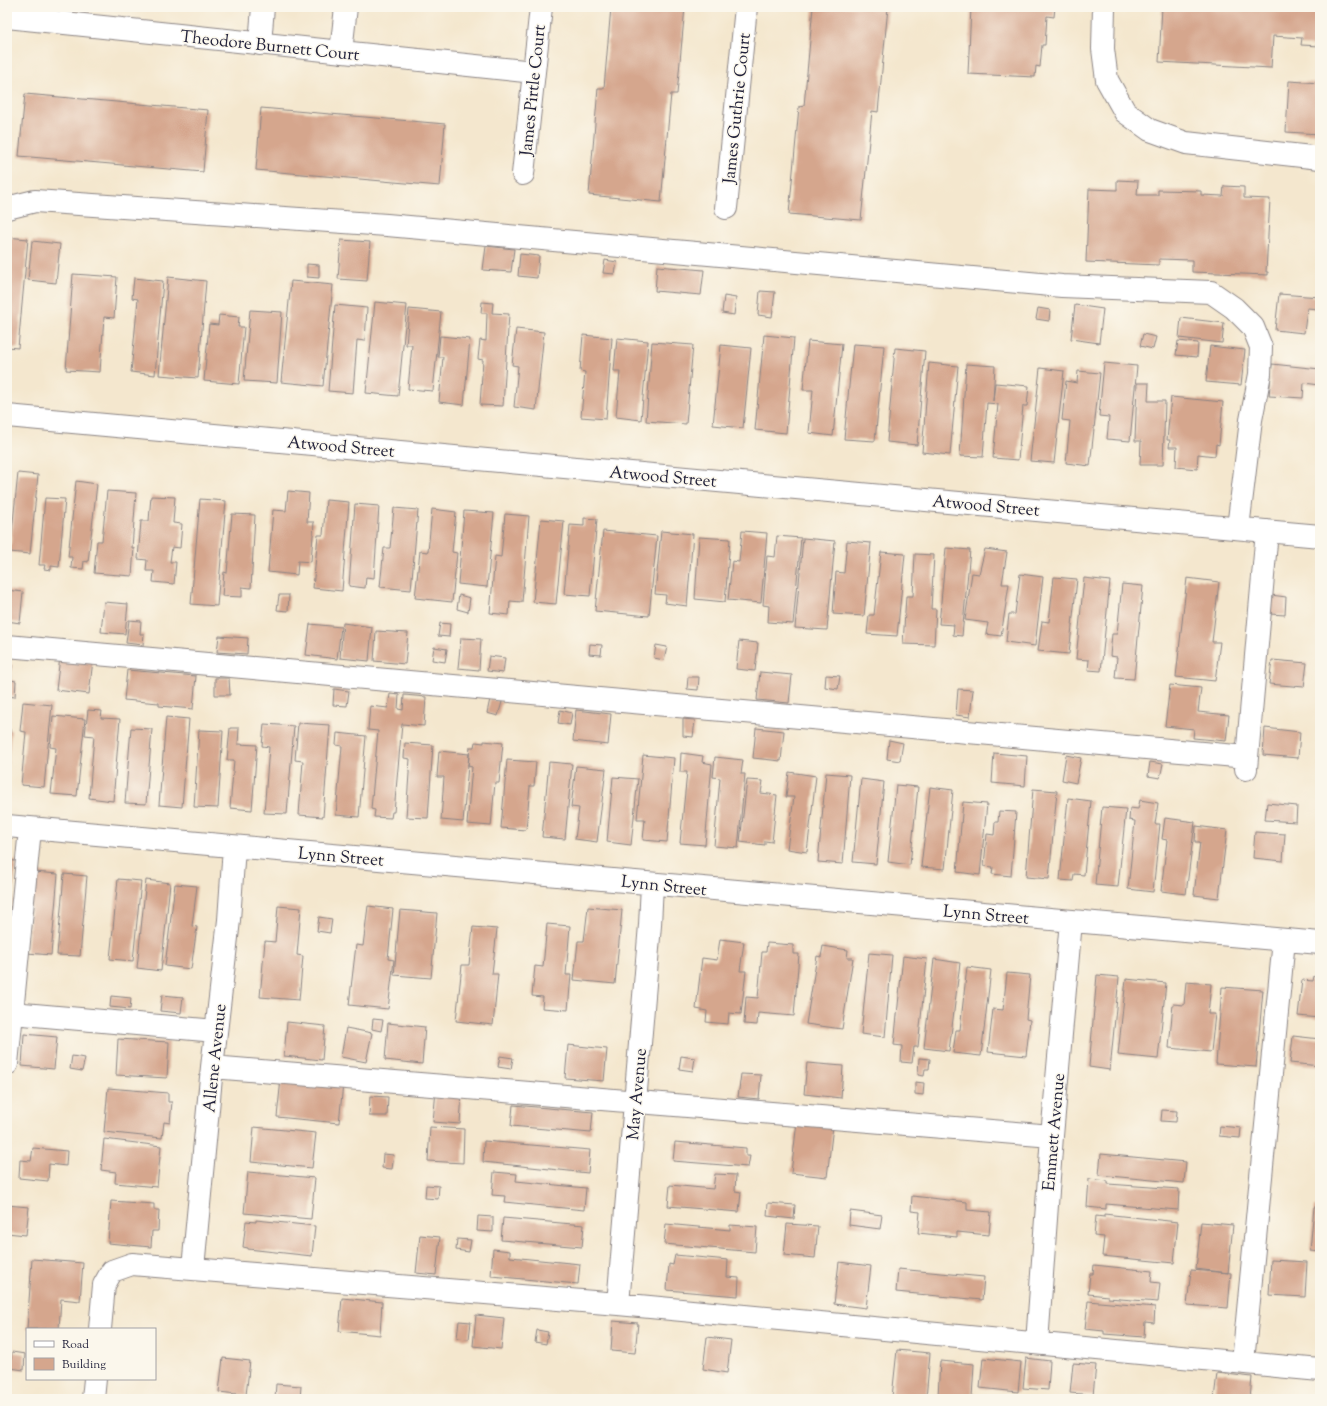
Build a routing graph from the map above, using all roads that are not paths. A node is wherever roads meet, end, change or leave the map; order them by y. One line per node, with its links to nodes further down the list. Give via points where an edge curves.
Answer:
1 (263, 7): 7 (street)
2 (346, 7): 8 (street)
3 (541, 7): 9 (street, James Pirtle Court)
4 (746, 7): 13 (street, James Guthrie Court)
5 (1104, 7): 10 (street, via 1103,49 1107,80 1125,112 1150,130 1186,143)
6 (7, 17): 7 (street, Theodore Burnett Court)
7 (260, 44): 8 (street, Theodore Burnett Court)
8 (341, 52): 9 (street, Theodore Burnett Court)
9 (534, 72): 11 (street, James Pirtle Court)
10 (1320, 158)
11 (523, 174)
12 (7, 208): 15 (street, via 35,201 340,222 1062,286 1212,292 1234,308 1252,327 1261,347 1260,374 1251,420)
13 (726, 208)
14 (7, 416): 15 (street, Atwood Street)
15 (1238, 528): 16 (street, Atwood Street)
16 (1267, 531): 17 (street, Atwood Street); 18 (street, via 1247,763)
17 (1320, 536)
18 (7, 646)
19 (7, 826): 20 (street, Lynn Street)
20 (30, 828): 21 (street, Lynn Street); 26 (street)
21 (234, 847): 22 (street, Lynn Street); 27 (street, Allene Avenue, via 229,920)
22 (652, 884): 23 (street, Lynn Street); 30 (street, May Avenue)
23 (1071, 921): 24 (street, Lynn Street); 31 (street, Emmett Avenue)
24 (1284, 940): 25 (street, Lynn Street); 36 (street)
25 (1320, 944)
26 (12, 1013): 27 (street); 28 (street)
27 (216, 1031): 29 (street, Allene Avenue)
28 (7, 1064)
29 (212, 1067): 30 (street); 32 (street, Allene Avenue)
30 (635, 1101): 31 (street); 33 (street, May Avenue)
31 (1052, 1136): 35 (street, Emmett Avenue)
32 (193, 1268): 33 (street); 34 (street, via 132,1264 112,1271 104,1285)
33 (618, 1304): 35 (street)
34 (100, 1328)
35 (1037, 1343): 36 (street)
36 (1244, 1362): 37 (street)
37 (1320, 1370)
38 (95, 1380): 39 (street)
39 (93, 1399)

